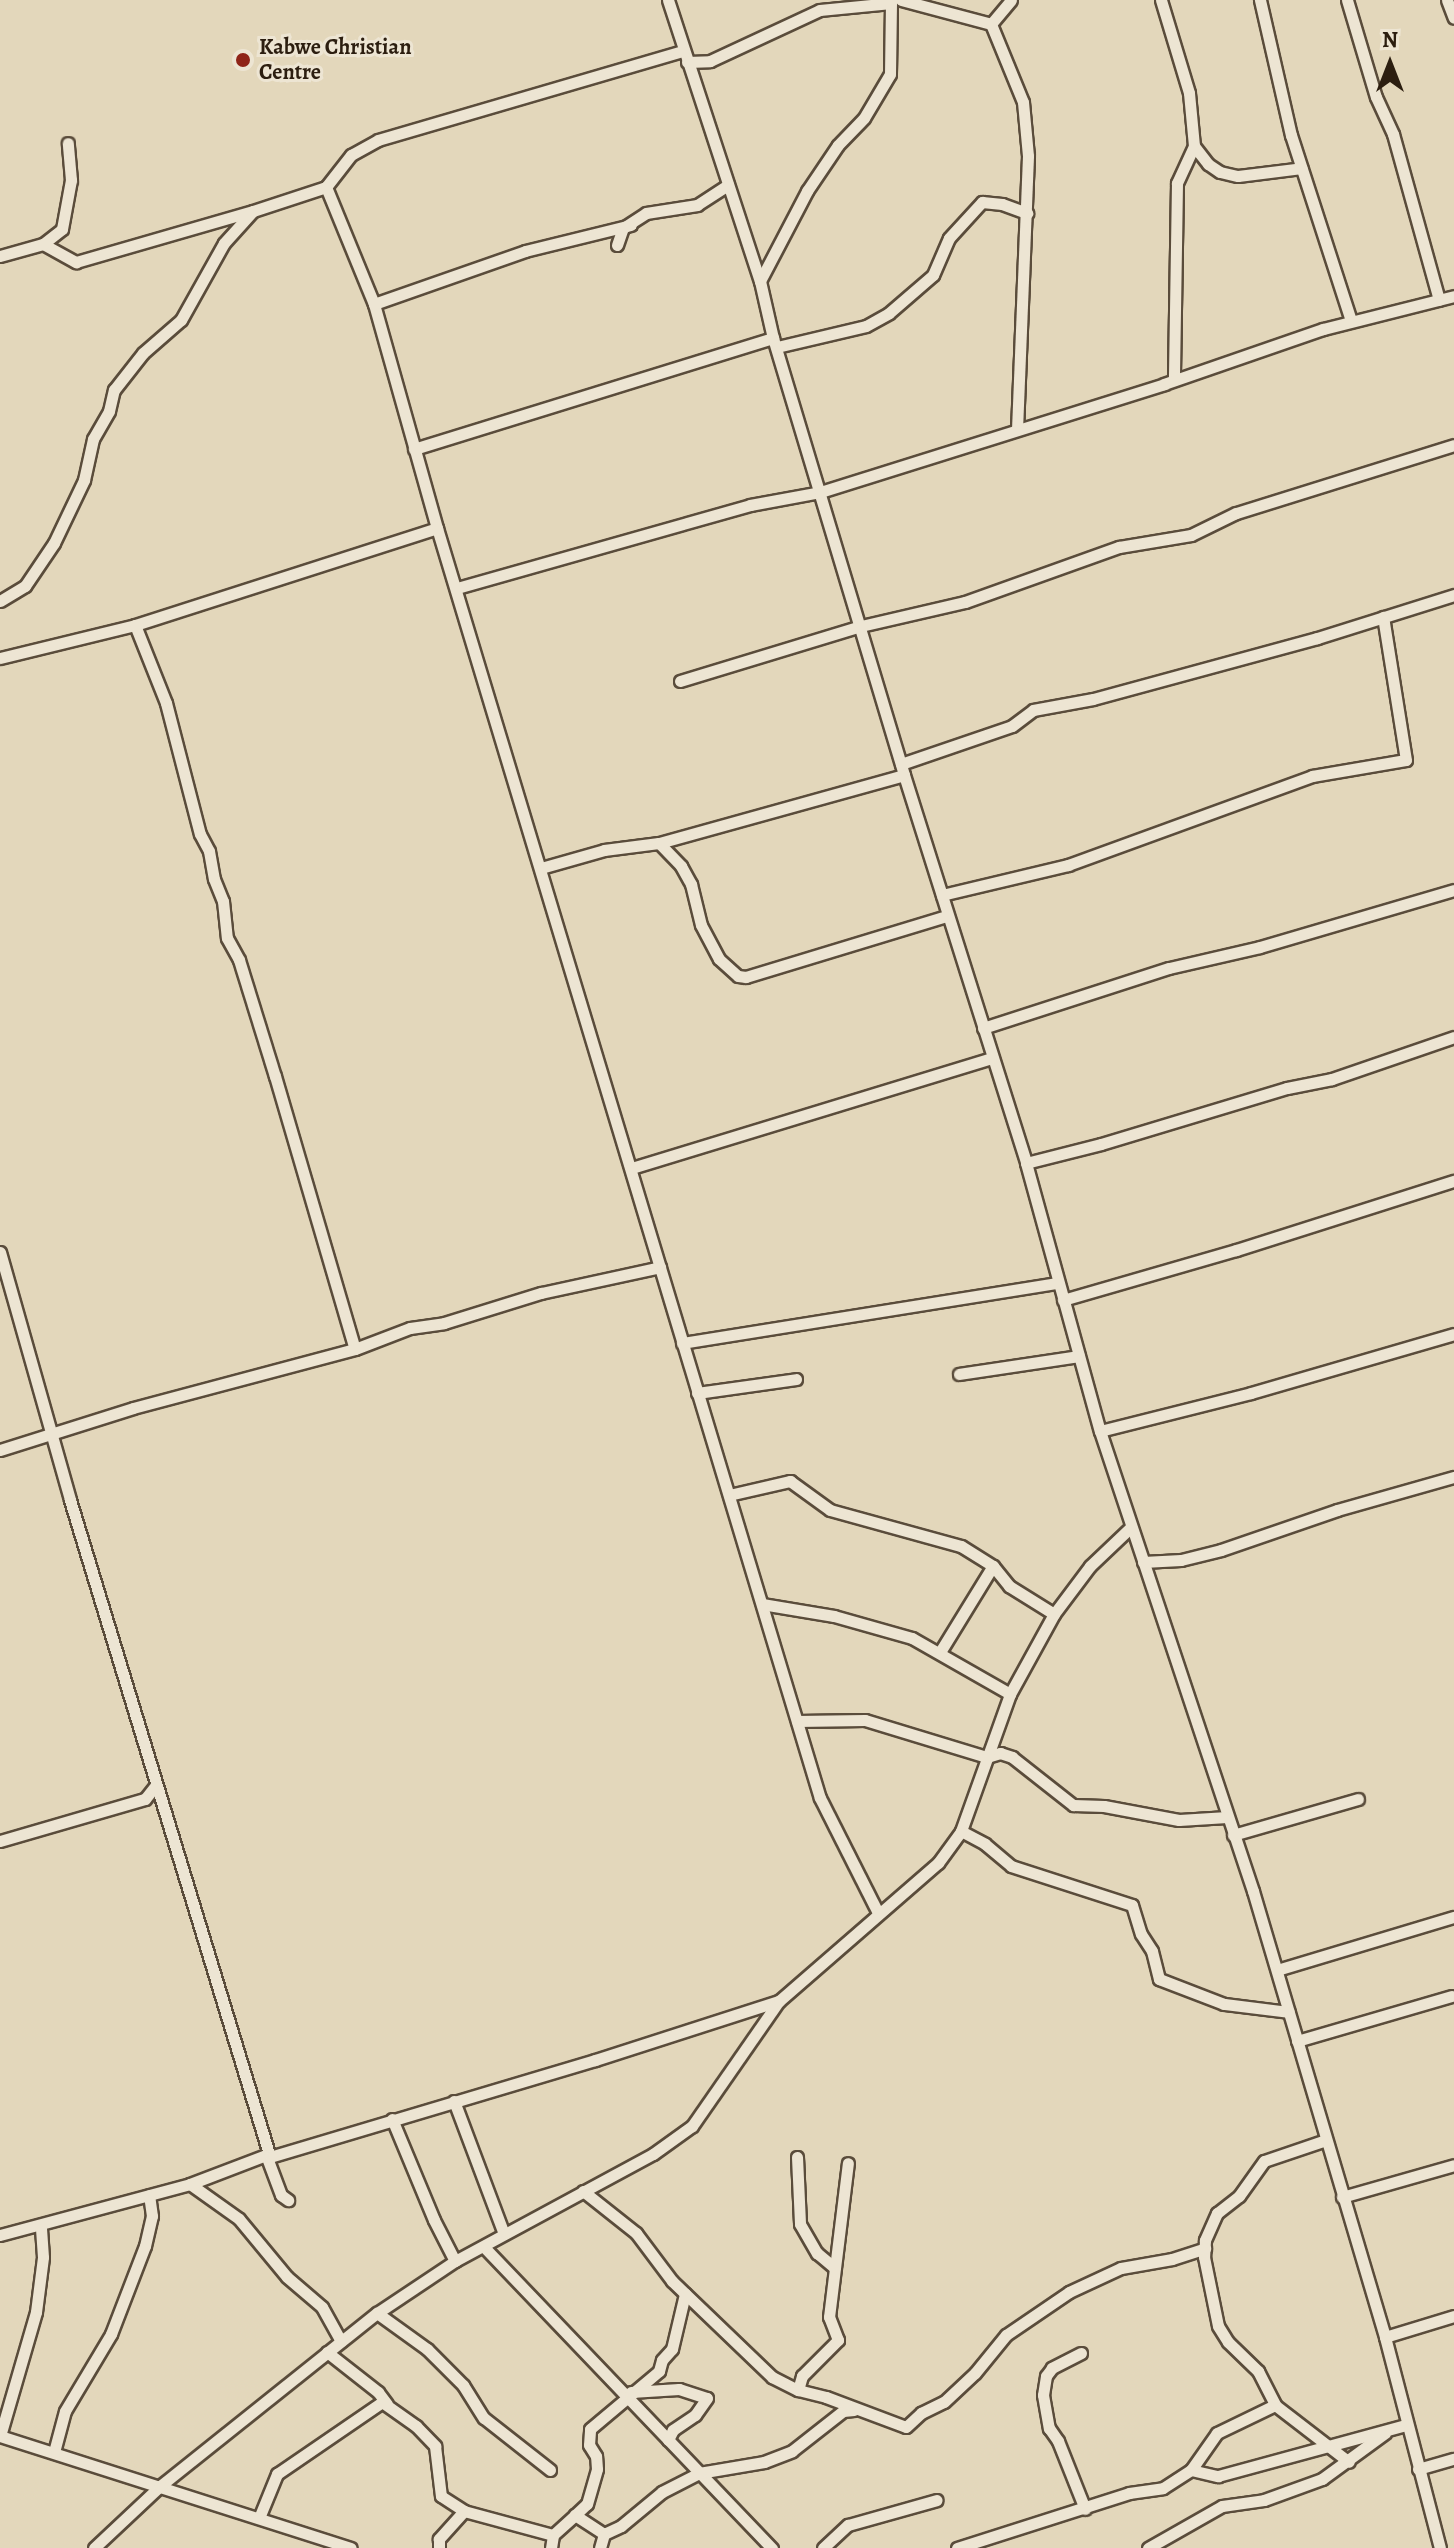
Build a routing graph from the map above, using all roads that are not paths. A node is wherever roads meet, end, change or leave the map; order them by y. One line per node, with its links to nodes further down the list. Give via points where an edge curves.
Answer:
1 (668, 0): 10 (street)
2 (1011, 0): 9 (street)
3 (1161, 0): 12 (street, via 1189,93)
4 (1260, 0): 13 (street)
5 (1347, 0): 24 (street, via 1376,97 1393,134)
6 (1447, 0): 8 (street)
7 (894, 1): 9 (street); 10 (street, via 820,10 710,61); 22 (street, via 890,74 864,118 807,191)
8 (1454, 18)
9 (991, 24): 17 (street, via 1023,102)
10 (685, 56): 14 (street); 15 (street, via 378,140 351,155)
11 (68, 143): 19 (street, via 71,180 62,229)
12 (1194, 146): 13 (street, via 1208,164 1238,176); 28 (street, via 1177,183)
13 (1302, 168): 26 (street)
14 (728, 185): 18 (street, via 697,205 655,209); 22 (street)
15 (326, 187): 16 (street); 25 (street)
16 (253, 211): 19 (street, via 76,262); 36 (street, via 224,243 181,320 143,353 114,390 93,439 84,480 54,543 25,586)
17 (1027, 213): 27 (street, via 982,202 949,238 933,275 889,313 866,326); 29 (street)
18 (631, 225): 20 (street, via 623,228); 25 (street, via 525,251)
19 (43, 244): 21 (street)
20 (617, 245)
21 (0, 256)
22 (760, 281): 27 (street)
23 (1454, 296): 24 (street)
24 (1439, 300): 26 (street)
25 (374, 304): 31 (street)
26 (1351, 321): 28 (street)
27 (775, 342): 31 (street); 32 (street)
28 (1174, 380): 29 (street)
29 (1017, 429): 32 (street)
30 (1454, 445): 39 (street, via 1236,513 1191,535 1119,547 965,602)
31 (414, 449): 33 (street)
32 (820, 492): 34 (street, via 750,505); 39 (street)
33 (437, 528): 34 (street); 38 (street)
34 (457, 588): 44 (street)
35 (1454, 595): 37 (street)
36 (0, 601)
37 (1383, 617): 42 (street, via 1093,699 1033,710 1012,726); 46 (street, via 1406,760 1312,776 1068,865)
38 (135, 625): 40 (street); 60 (street, via 166,703 223,901 227,938 239,960)
39 (861, 626): 41 (street); 42 (street)
40 (0, 658)
41 (680, 681)
42 (902, 770): 43 (street); 46 (street)
43 (659, 843): 44 (street, via 604,850); 47 (street, via 691,884 701,925 719,959 738,976)
44 (541, 868): 52 (street)
45 (1454, 890): 48 (street, via 1169,968)
46 (942, 895): 47 (street)
47 (947, 916): 48 (street)
48 (983, 1028): 50 (street)
49 (1454, 1037): 51 (street, via 1332,1079)
50 (991, 1058): 51 (street); 52 (street)
51 (1026, 1163): 56 (street)
52 (632, 1168): 55 (street)
53 (1454, 1181): 57 (street)
54 (0, 1252): 66 (street)
55 (660, 1267): 59 (street); 60 (street, via 410,1328)
56 (1058, 1283): 57 (street); 59 (street)
57 (1063, 1300): 61 (street)
58 (1454, 1334): 65 (street)
59 (682, 1343): 64 (street)
60 (355, 1349): 66 (street)
61 (1079, 1356): 62 (street); 65 (street)
62 (959, 1374)
63 (796, 1379): 64 (street)
64 (697, 1393): 69 (street)
65 (1100, 1431): 70 (street)
66 (51, 1435): 67 (street); 79 (street)
67 (0, 1450)
68 (1454, 1477): 71 (street, via 1221,1550)
69 (729, 1495): 72 (street, via 787,1480 830,1510 949,1541); 73 (street)
70 (1131, 1527): 71 (street); 74 (street, via 1090,1566)
71 (1143, 1562): 81 (street)
72 (993, 1566): 74 (street, via 1009,1586); 75 (street)
73 (762, 1604): 75 (street, via 834,1616 912,1638); 77 (street)
74 (1054, 1614): 76 (street)
75 (940, 1652): 76 (street)
76 (1010, 1694): 78 (street)
77 (797, 1721): 78 (street, via 865,1720); 85 (street, via 828,1818)
78 (987, 1757): 81 (street, via 1000,1753 1024,1763 1037,1780 1073,1805 1164,1819); 82 (street)
79 (153, 1791): 84 (street); 95 (street, via 163,1801)
80 (1358, 1799): 83 (street)
81 (1227, 1817): 83 (street)
82 (961, 1831): 85 (street, via 938,1863); 90 (street, via 1011,1866 1132,1905 1159,1979 1224,2004)
83 (1233, 1835): 87 (street)
84 (0, 1841)
85 (878, 1913): 89 (street)
86 (1454, 1917): 87 (street)
87 (1277, 1970): 90 (street)
88 (1452, 1996): 91 (street)
89 (779, 2001): 92 (street); 100 (street, via 692,2126 653,2154)
90 (1289, 2012): 91 (street)
91 (1297, 2041): 94 (street)
92 (454, 2101): 93 (street); 105 (street)
93 (392, 2119): 95 (street); 109 (street)
94 (1326, 2140): 102 (street); 108 (street, via 1264,2161 1239,2196 1217,2213)
95 (268, 2156): 99 (street); 103 (street, via 281,2195)
96 (797, 2157): 110 (street, via 800,2224 817,2253)
97 (848, 2163): 110 (street)
98 (1454, 2165): 102 (street)
99 (190, 2184): 101 (street); 115 (street, via 239,2219 287,2277 322,2307)
100 (583, 2191): 105 (street); 111 (street, via 636,2233)
101 (149, 2195): 104 (street); 128 (street, via 152,2216 145,2246 111,2334 65,2411)
102 (1342, 2197): 114 (street)
103 (288, 2200)
104 (41, 2225): 106 (street); 125 (street, via 36,2312)
105 (504, 2234): 107 (street)
106 (0, 2235)
107 (484, 2247): 109 (street); 119 (street)
108 (1205, 2248): 121 (street, via 1218,2326 1258,2371); 122 (street, via 1121,2268 1069,2292 1006,2335 944,2402 906,2427)
109 (455, 2261): 112 (street)
110 (835, 2268): 118 (street, via 829,2317 838,2340 802,2376)
111 (685, 2294): 118 (street, via 772,2377); 119 (street, via 672,2349 659,2371)
112 (377, 2313): 115 (street); 132 (street, via 427,2349 463,2385 484,2418)
113 (1454, 2316): 114 (street)
114 (1385, 2337): 123 (street)
115 (341, 2341): 116 (street)
116 (327, 2352): 120 (street); 135 (street)
117 (1081, 2353): 137 (street, via 1052,2368 1043,2395 1049,2428)
118 (798, 2390): 122 (street)
119 (628, 2394): 126 (street); 126 (street, via 679,2389 707,2398); 139 (street, via 590,2429 597,2469 587,2504)
120 (387, 2404): 138 (street, via 435,2446 441,2496); 140 (street, via 378,2402 277,2474)
121 (1275, 2405): 127 (street); 133 (street, via 1217,2433)
122 (858, 2410): 134 (street, via 843,2411 792,2451 764,2462)
123 (1406, 2425): 124 (street); 131 (street)
124 (1388, 2430): 127 (street); 130 (street)
125 (0, 2436): 128 (street)
126 (668, 2440): 134 (street)
127 (1328, 2447): 130 (street); 133 (street, via 1218,2476)
128 (54, 2452): 135 (street)
129 (1454, 2459): 131 (street)
130 (1349, 2462): 153 (street, via 1287,2492 1222,2506)
131 (1418, 2469): 154 (street)
132 (550, 2470)
133 (1191, 2470): 137 (street, via 1163,2488 1129,2493)
134 (699, 2473): 141 (street, via 662,2492); 150 (street)
135 (160, 2486): 140 (street); 145 (street)
136 (937, 2500): 151 (street, via 848,2525)
137 (1085, 2509): 144 (street)
138 (464, 2511): 142 (street); 147 (street, via 439,2539)
139 (575, 2515): 141 (street); 142 (street)
140 (259, 2518): 143 (street)
141 (604, 2534): 149 (street)
142 (553, 2535): 148 (street)
143 (322, 2544): 146 (street)
144 (980, 2545): 152 (street)
145 (94, 2548)
146 (351, 2548)
147 (439, 2548)
148 (551, 2548)
149 (600, 2548)
150 (772, 2548)
151 (823, 2548)
152 (957, 2548)
153 (1148, 2548)
154 (1440, 2548)

